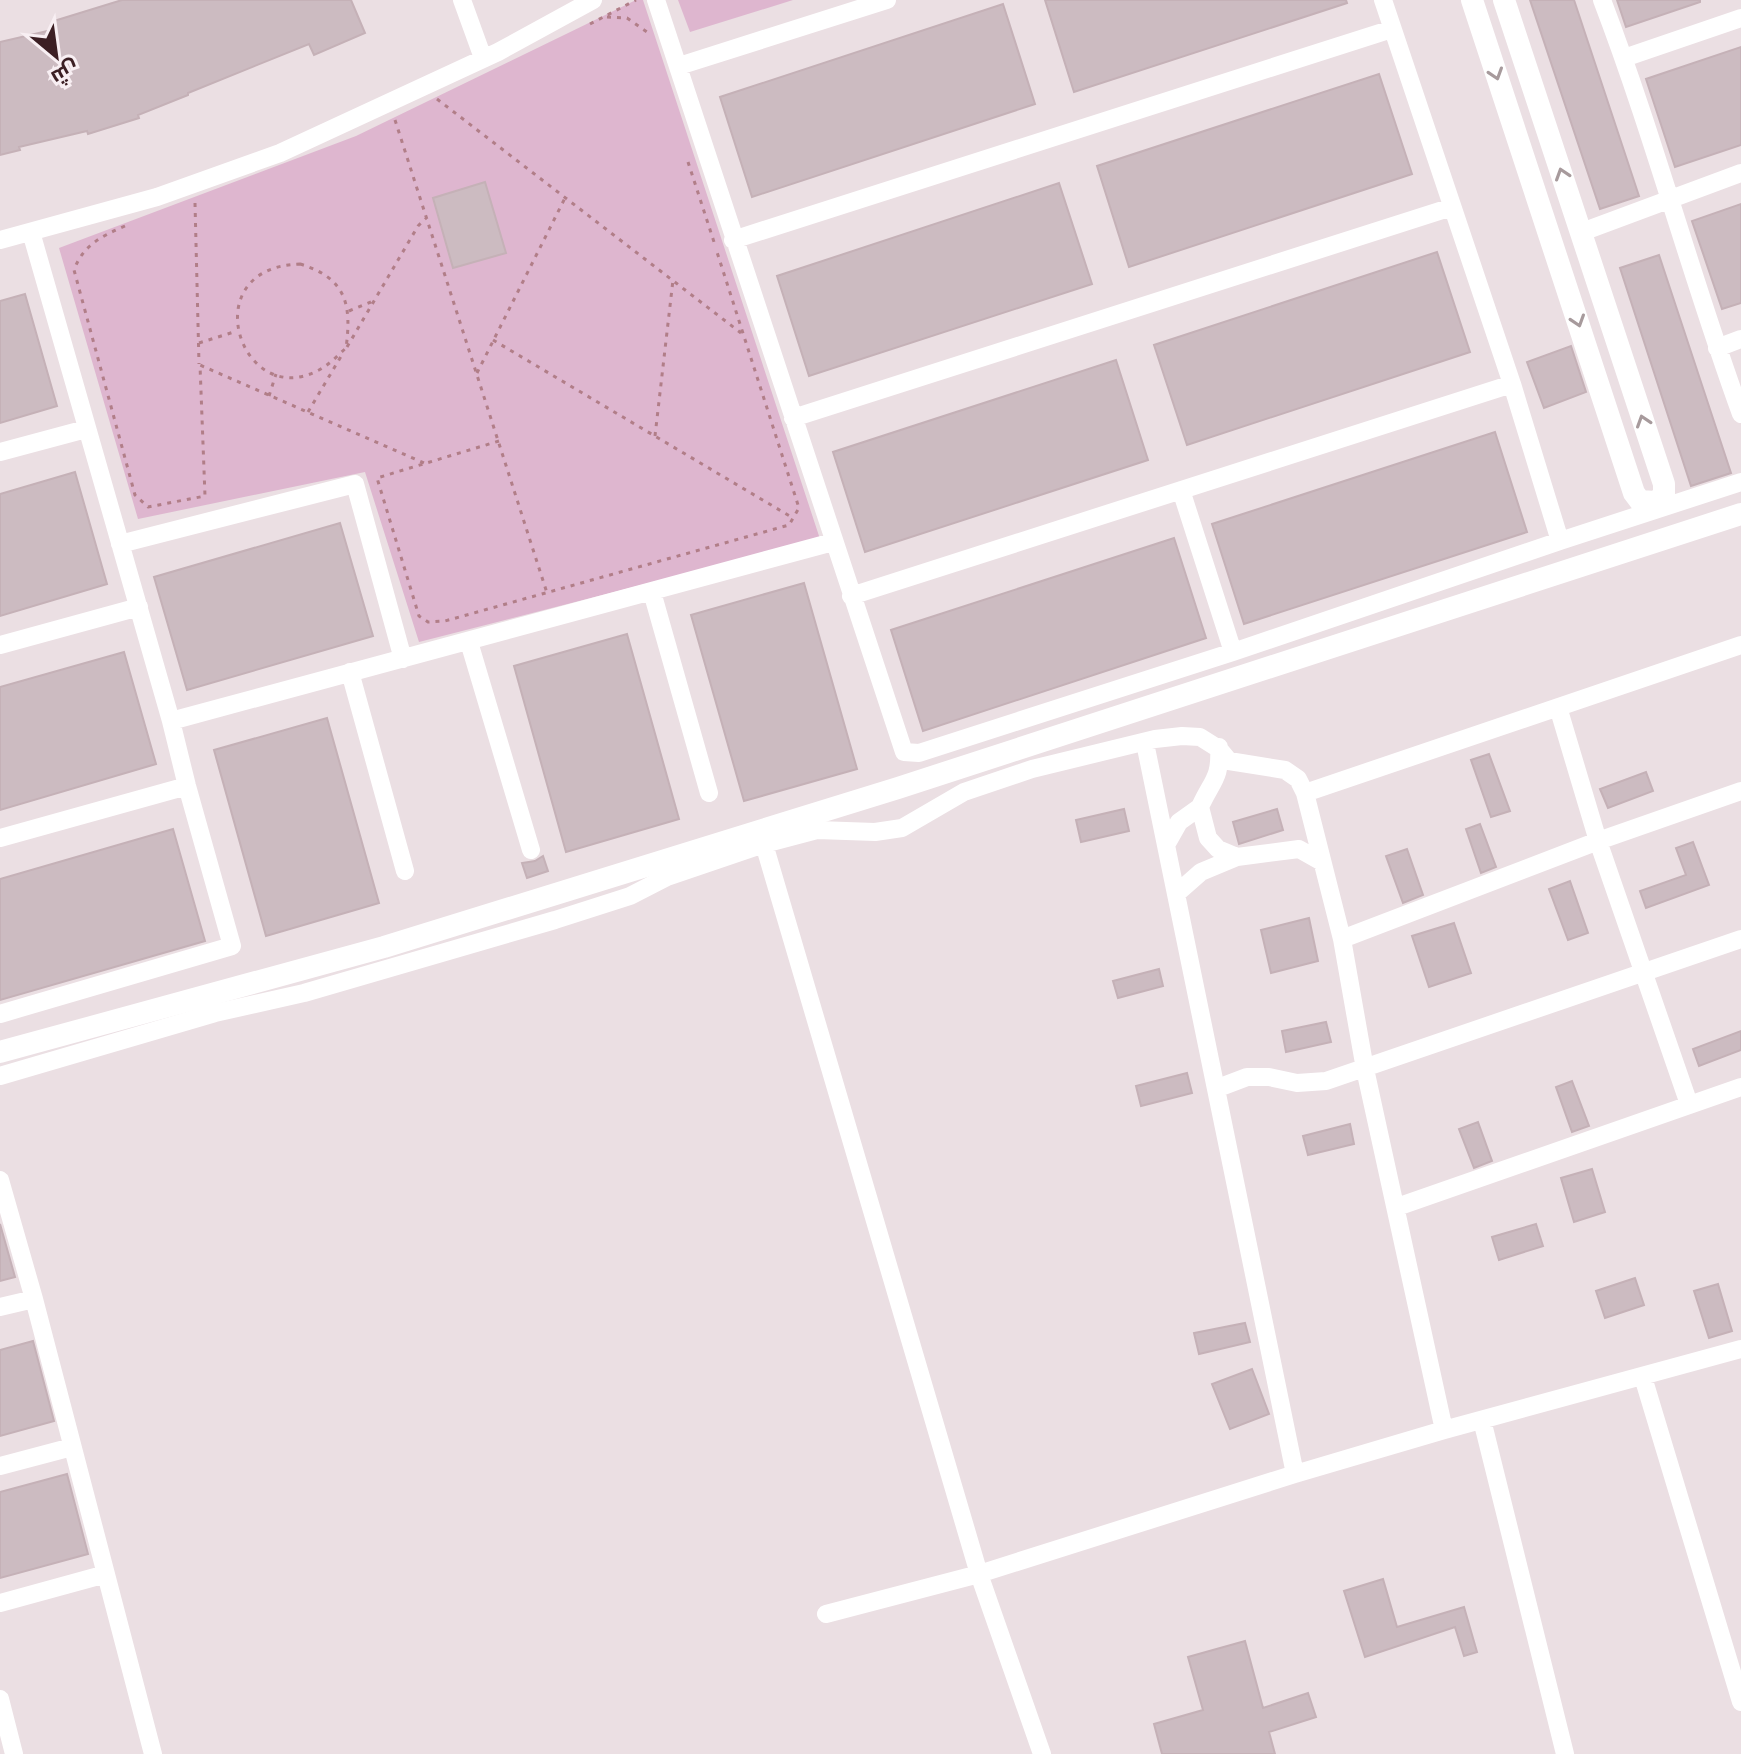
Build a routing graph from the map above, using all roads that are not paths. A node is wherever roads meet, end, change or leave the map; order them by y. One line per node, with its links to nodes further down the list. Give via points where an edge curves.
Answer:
1 (462, 0): 11 (street)
2 (593, 0): 11 (street)
3 (656, 0): 13 (street)
4 (887, 0): 13 (street)
5 (1383, 0): 10 (street)
6 (1472, 0): 18 (street, one-way to 18, via 1634,493 1640,501 1655,502 1664,496 1664,484)
7 (1504, 0): 18 (street, one-way to 7)
8 (1602, 0): 12 (street)
9 (1741, 18): 12 (street)
10 (1392, 29): 16 (street); 20 (street)
11 (483, 58): 17 (street, via 280,153 157,197)
12 (1624, 58): 15 (street)
13 (679, 66): 20 (street)
14 (1741, 173): 15 (street)
15 (1668, 199): 18 (street); 22 (street)
16 (1452, 207): 23 (street); 25 (street)
17 (31, 232): 19 (street); 26 (street)
18 (1582, 232)
19 (0, 240)
20 (733, 240): 25 (street)
21 (1741, 339): 22 (street)
22 (1717, 348): 24 (street)
23 (1512, 384): 29 (street); 31 (street)
24 (1741, 414)
25 (793, 418): 32 (street)
26 (86, 429): 27 (street); 33 (street)
27 (0, 452)
28 (1741, 482): 31 (street)
29 (1181, 490): 35 (street); 40 (street)
30 (1741, 514): 65 (street, via 384,947)
31 (1560, 541): 40 (street)
32 (833, 542): 34 (street); 35 (street)
33 (120, 544): 36 (street); 41 (street, via 355,484)
34 (652, 592): 37 (street); 49 (street)
35 (851, 596): 40 (street, via 900,746 910,754)
36 (139, 607): 38 (street); 44 (street)
37 (469, 642): 41 (street); 56 (street)
38 (0, 645)
39 (1741, 645): 43 (street)
40 (1233, 652)
41 (403, 659): 42 (street)
42 (350, 672): 44 (street); 59 (street)
43 (1558, 707): 50 (street); 53 (street)
44 (171, 721): 47 (street)
45 (1145, 743): 46 (street, via 1200,737); 54 (street, via 1032,769 964,792 902,828 817,830); 55 (street)
46 (1219, 748): 50 (street, via 1229,761 1285,770); 51 (street, via 1215,783)
47 (187, 786): 52 (street); 64 (street, via 232,946)
48 (1741, 791): 53 (street)
49 (709, 793)
50 (1305, 793): 58 (street)
51 (1200, 807): 55 (street, via 1179,822); 57 (street, via 1208,838)
52 (0, 838)
53 (1598, 841): 61 (street); 63 (street)
54 (764, 844): 67 (street, via 555,920); 83 (street)
55 (1166, 845): 60 (street)
56 (531, 850)
57 (1237, 857): 58 (street, via 1299,849); 60 (street, via 1201,872)
58 (1322, 862): 61 (street)
59 (405, 871)
60 (1176, 894): 69 (street)
61 (1342, 939): 66 (street)
62 (1741, 939): 63 (street)
63 (1644, 973): 66 (street); 70 (street)
64 (0, 1014)
65 (0, 1052)
66 (1365, 1069): 69 (street, via 1297,1083 1247,1077); 72 (street)
67 (0, 1076)
68 (1741, 1087): 70 (street)
69 (1218, 1088): 81 (street)
70 (1689, 1104): 72 (street)
71 (0, 1180): 73 (street)
72 (1397, 1207): 78 (street)
73 (34, 1299): 74 (street); 79 (street)
74 (0, 1307)
75 (1741, 1349): 76 (street)
76 (1643, 1377): 77 (street); 87 (street)
77 (1482, 1420): 78 (street); 91 (street)
78 (1444, 1430): 81 (street)
79 (72, 1447): 80 (street); 82 (street)
80 (0, 1466)
81 (1295, 1474): 83 (street)
82 (106, 1574): 84 (street); 89 (street)
83 (979, 1574): 85 (street); 90 (street)
84 (0, 1603)
85 (826, 1614)
86 (0, 1699): 88 (street)
87 (1741, 1702)
88 (14, 1754)
89 (153, 1754)
90 (1042, 1754)
91 (1565, 1754)

